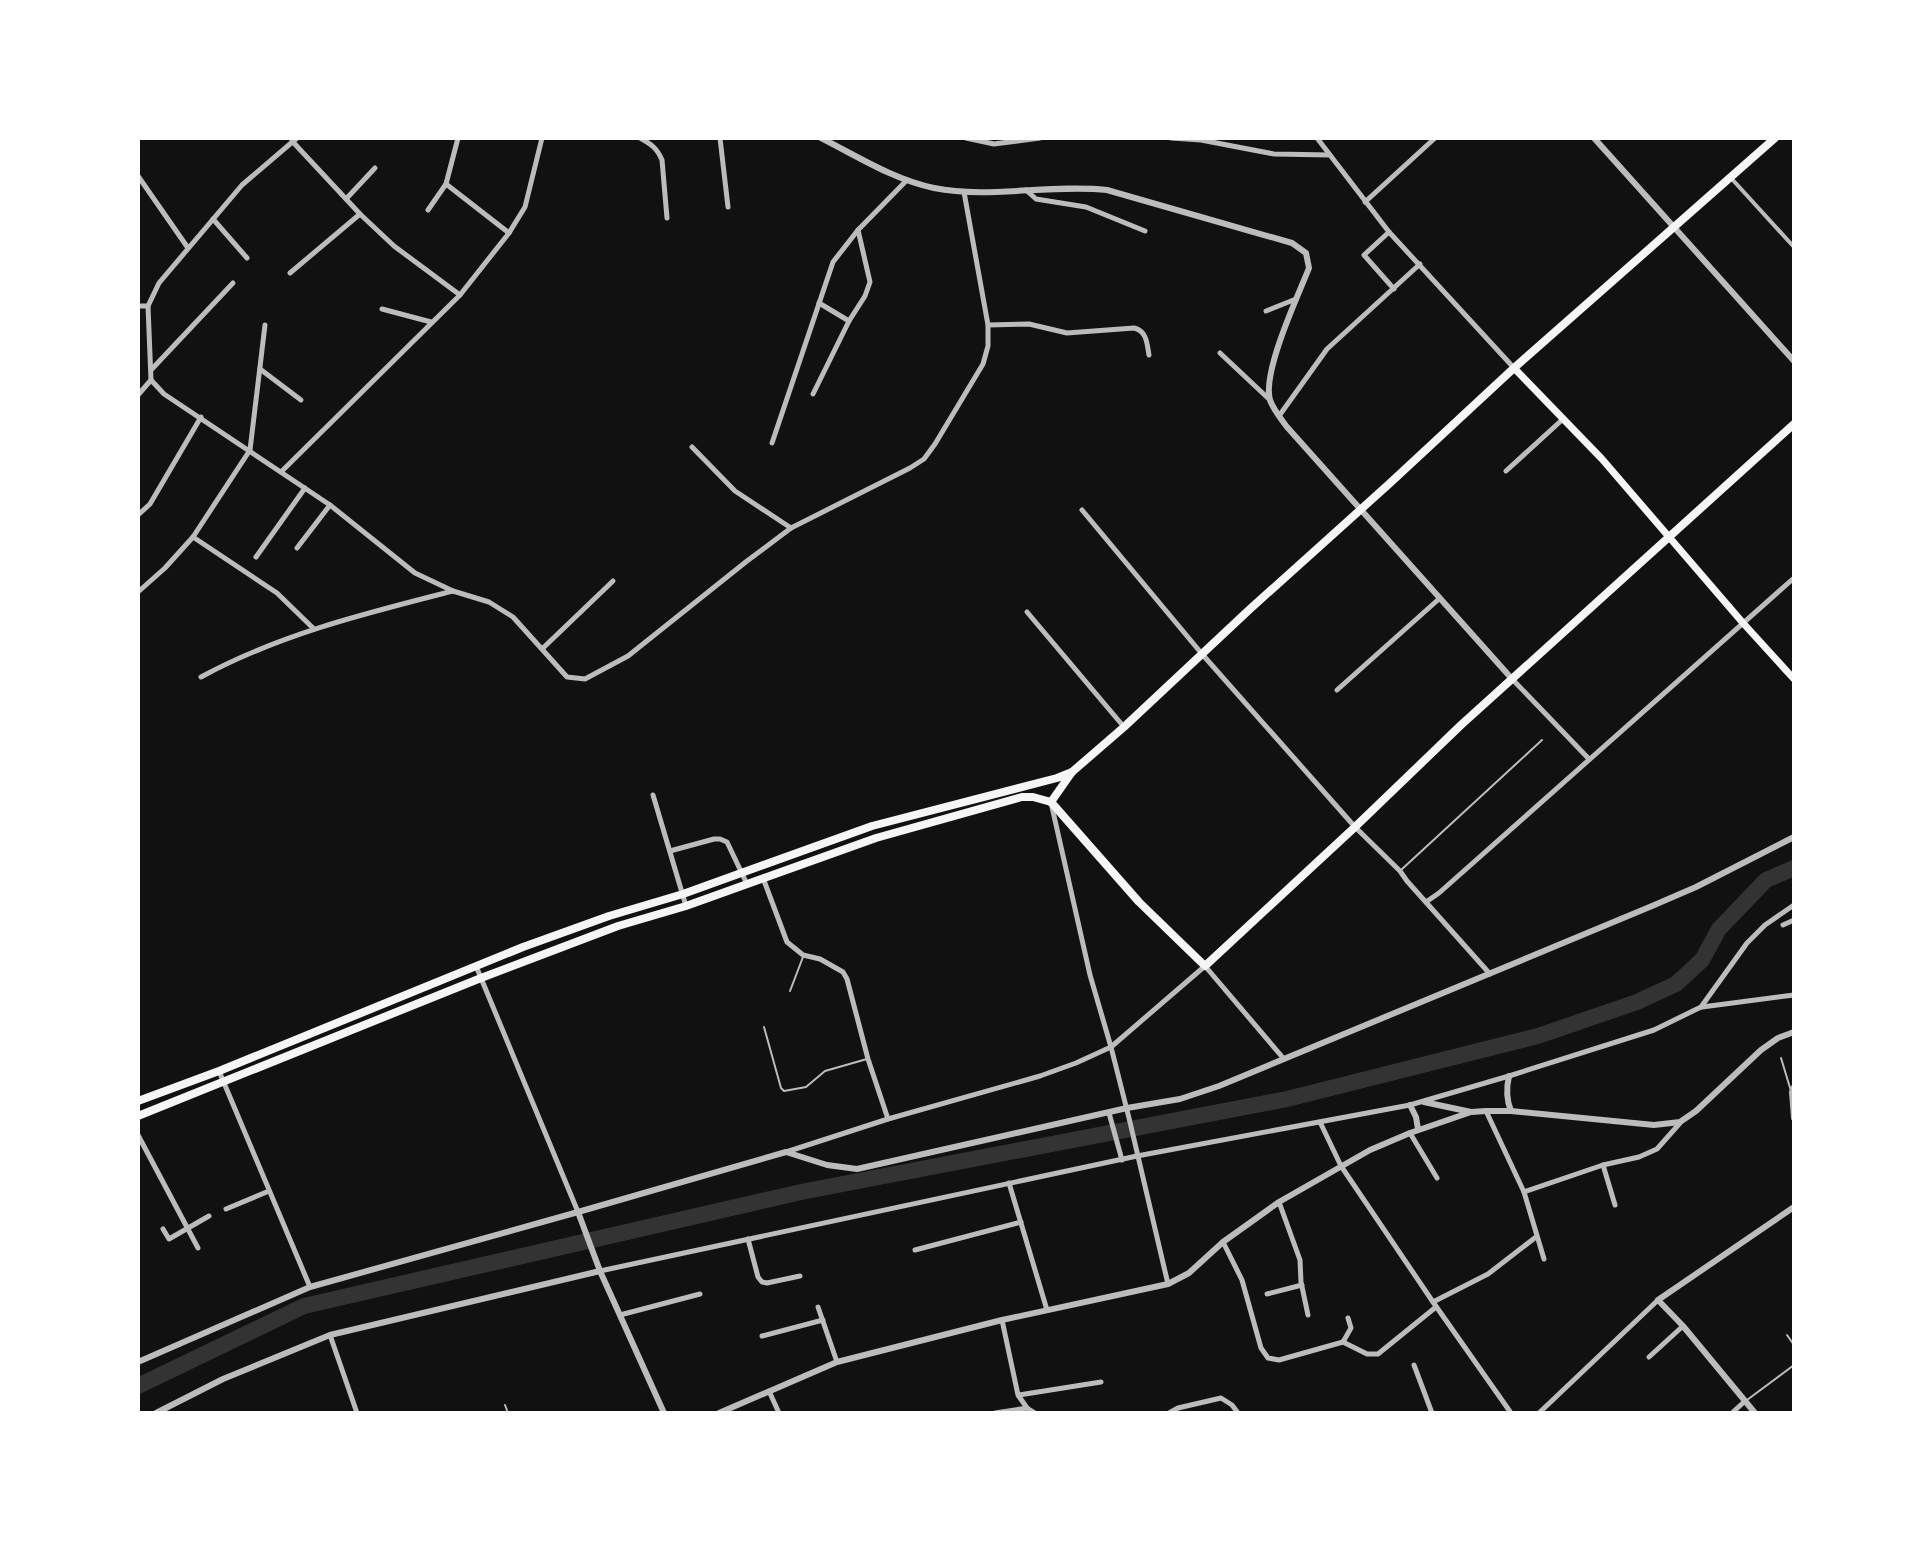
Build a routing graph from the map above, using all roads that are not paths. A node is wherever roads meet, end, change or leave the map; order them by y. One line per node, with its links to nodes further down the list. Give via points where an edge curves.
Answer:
1 (458, 138): 19 (street)
2 (542, 138): 33 (street, via 525,207)
3 (640, 138): 27 (street, via 659,151)
4 (720, 138): 24 (street)
5 (821, 138): 18 (street)
6 (966, 138): 7 (street, via 994,144)
7 (1040, 138)
8 (1171, 138): 14 (street, via 1274,154)
9 (1317, 138): 14 (street)
10 (1435, 138): 23 (street)
11 (1594, 138): 29 (street)
12 (1775, 138): 17 (main road)
13 (295, 140): 22 (street); 28 (street, via 242,185)
14 (1331, 155): 23 (street)
15 (375, 168): 22 (street)
16 (138, 176): 35 (street)
17 (1730, 177): 29 (main road); 34 (street)
18 (906, 181): 21 (street); 30 (street)
19 (446, 184): 25 (street); 33 (street)
20 (1025, 189): 21 (street); 31 (street, via 1036,199 1086,207); 42 (street, via 1107,190 1292,243 1306,253 1309,268)
21 (964, 192): 51 (street)
22 (346, 199): 26 (street)
23 (1365, 202): 32 (street)
24 (728, 207)
25 (428, 210)
26 (360, 214): 38 (street); 41 (street)
27 (667, 218)
28 (213, 219): 35 (street); 36 (street)
29 (1676, 227): 54 (street); 56 (main road)
30 (858, 230): 43 (street, via 833,262); 48 (street, via 870,282)
31 (1145, 231)
32 (1389, 232): 37 (street); 40 (street, via 1364,255)
33 (509, 233): 41 (street)
34 (1794, 247)
35 (188, 248): 45 (street, via 159,283)
36 (247, 258)
37 (1420, 264): 40 (street); 56 (street)
38 (290, 273)
39 (233, 283): 57 (street)
40 (1394, 289): 63 (street, via 1327,349)
41 (460, 295): 49 (street)
42 (1297, 298): 47 (street); 62 (street, via 1274,359)
43 (819, 303): 48 (street); 67 (street)
44 (138, 306): 45 (street)
45 (148, 306): 57 (street)
46 (382, 309): 49 (street)
47 (1266, 311)
48 (849, 321): 59 (street)
49 (432, 323): 70 (street)
50 (265, 325): 55 (street)
51 (988, 325): 53 (street, via 1029,324 1067,333 1140,329); 77 (street, via 983,364 924,459)
52 (1220, 353): 62 (street)
53 (1149, 355)
54 (1794, 361)
55 (260, 368): 61 (street); 69 (street)
56 (1514, 368): 65 (main road); 75 (main road)
57 (151, 370): 58 (street)
58 (151, 380): 60 (street); 64 (street)
59 (813, 394)
60 (138, 395)
61 (301, 400)
62 (1270, 401): 63 (street)
63 (1279, 416): 75 (street)
64 (201, 417): 69 (street); 76 (street, via 150,504)
65 (1563, 419): 71 (street); 78 (main road)
66 (1794, 424): 78 (main road)
67 (772, 443)
68 (692, 447): 77 (street, via 735,491)
69 (250, 450): 70 (street); 79 (street)
70 (282, 471): 72 (street)
71 (1506, 471)
72 (305, 488): 73 (street); 81 (street)
73 (330, 505): 80 (street); 84 (street, via 415,573)
74 (1082, 510): 91 (street)
75 (1361, 510): 86 (street); 91 (main road)
76 (138, 515)
77 (791, 528): 90 (street, via 628,656 585,679 567,677)
78 (1669, 536): 88 (main road); 94 (main road)
79 (193, 537): 85 (street); 89 (street, via 277,593)
80 (297, 548)
81 (256, 557)
82 (1794, 578): 88 (street)
83 (613, 581): 90 (street)
84 (453, 591): 89 (street); 90 (street, via 489,602 513,617)
85 (138, 592)
86 (1440, 598): 94 (street); 95 (street)
87 (1027, 612): 96 (street)
88 (1743, 623): 93 (main road); 98 (street)
89 (314, 629): 92 (street)
90 (542, 649)
91 (1202, 654): 96 (main road); 103 (street)
92 (201, 677)
93 (1794, 679)
94 (1513, 680): 98 (street); 103 (main road)
95 (1337, 690)
96 (1124, 727): 99 (main road)
97 (1542, 740): 107 (lane)
98 (1589, 759): 112 (street)
99 (1072, 772): 101 (main road); 102 (main road)
100 (653, 795): 106 (street)
101 (1051, 802): 105 (main road, via 1022,797); 119 (main road, via 1139,902); 127 (street)
102 (872, 826): 105 (main road); 108 (main road)
103 (1355, 827): 107 (street); 119 (main road)
104 (1794, 837): 120 (street, via 1696,887)
105 (876, 838): 109 (main road)
106 (670, 851): 108 (street, via 720,839 727,842); 111 (street)
107 (1400, 871): 112 (street)
108 (743, 873): 110 (street); 111 (main road)
109 (763, 878): 110 (main road); 117 (street, via 787,942)
110 (747, 884): 114 (main road)
111 (683, 894): 114 (street); 118 (main road)
112 (1426, 902): 120 (street)
113 (1794, 905): 124 (street, via 1747,943)
114 (686, 906): 121 (main road)
115 (1794, 920): 116 (street)
116 (1783, 925)
117 (803, 955): 122 (lane); 129 (street, via 843,972)
118 (476, 966): 121 (street); 131 (main road)
119 (1205, 966): 127 (street); 130 (street)
120 (1491, 975): 130 (street)
121 (481, 978): 133 (main road); 164 (street)
122 (790, 991)
123 (1794, 995): 124 (street)
124 (1701, 1007): 132 (street, via 1654,1030)
125 (764, 1027): 129 (lane, via 784,1091 806,1087 825,1071)
126 (1794, 1032): 147 (street, via 1761,1050)
127 (1111, 1047): 138 (street); 145 (street, via 1040,1076)
128 (1781, 1058): 134 (lane)
129 (868, 1059): 145 (street)
130 (1284, 1059): 138 (street, via 1180,1099)
131 (219, 1071): 133 (street); 135 (main road)
132 (1509, 1076): 136 (street); 140 (street)
133 (223, 1082): 143 (main road); 158 (street)
134 (1793, 1090): 144 (street)
135 (138, 1101)
136 (1424, 1102): 137 (street); 141 (street)
137 (1410, 1105): 146 (street); 148 (street)
138 (1127, 1108): 142 (street); 152 (street)
139 (1486, 1111): 140 (street); 141 (street); 159 (street)
140 (1511, 1111): 147 (street, via 1654,1125)
141 (1471, 1112): 148 (street)
142 (1109, 1113): 151 (street, via 857,1169); 153 (street)
143 (138, 1116)
144 (1794, 1118)
145 (888, 1119): 151 (street)
146 (1320, 1122): 152 (street); 155 (street)
147 (1680, 1122): 154 (street, via 1657,1149)
148 (1418, 1129): 149 (street)
149 (1410, 1133): 155 (street); 156 (street)
150 (138, 1135): 167 (street)
151 (786, 1152): 164 (street)
152 (1137, 1156): 153 (street); 177 (street)
153 (1122, 1160): 157 (street)
154 (1603, 1165): 159 (street); 161 (street)
155 (1341, 1166): 160 (street); 183 (street)
156 (1437, 1178)
157 (1009, 1183): 166 (street); 170 (street)
158 (270, 1191): 163 (street); 179 (street)
159 (1524, 1192): 169 (street)
160 (1279, 1202): 171 (street); 178 (street, via 1300,1260)
161 (1615, 1205)
162 (1794, 1207): 182 (street)
163 (226, 1209)
164 (578, 1212): 175 (street); 179 (street)
165 (209, 1216): 167 (street)
166 (1021, 1222): 173 (street); 185 (street)
167 (188, 1228): 168 (street, via 169,1239); 172 (street)
168 (163, 1229)
169 (1536, 1237): 174 (street); 183 (street, via 1488,1274)
170 (748, 1239): 175 (street); 176 (street, via 762,1282)
171 (1223, 1242): 177 (street, via 1189,1273); 195 (street, via 1268,1358 1279,1360)
172 (198, 1248)
173 (915, 1250)
174 (1544, 1259)
175 (599, 1268): 186 (street); 192 (street)
176 (800, 1276)
177 (1168, 1284): 185 (street)
178 (1302, 1285): 181 (street); 187 (street)
179 (310, 1287): 198 (street)
180 (700, 1294): 186 (street)
181 (1267, 1294)
182 (1658, 1300): 191 (street); 220 (street)
183 (1435, 1304): 195 (street, via 1378,1354); 219 (street)
184 (818, 1307): 189 (street)
185 (1047, 1310): 190 (street)
186 (620, 1315): 211 (street)
187 (1308, 1315)
188 (1348, 1318): 195 (street, via 1351,1328)
189 (823, 1320): 194 (street); 199 (street)
190 (1002, 1320): 199 (street); 204 (street)
191 (1683, 1326): 197 (street); 205 (street)
192 (330, 1335): 208 (street); 209 (street)
193 (1787, 1335): 196 (lane)
194 (762, 1336)
195 (1343, 1342)
196 (1794, 1345)
197 (1649, 1357)
198 (138, 1362)
199 (837, 1362): 203 (street)
200 (1414, 1365): 218 (street)
201 (1794, 1365): 205 (lane)
202 (1101, 1382): 204 (street)
203 (769, 1391): 212 (street); 213 (street)
204 (1018, 1395): 207 (street)
205 (1746, 1400): 221 (street); 222 (street)
206 (505, 1405): 210 (lane)
207 (1027, 1408): 214 (street); 215 (street)
208 (156, 1413)
209 (357, 1413)
210 (508, 1413)
211 (664, 1413)
212 (719, 1413)
213 (779, 1413)
214 (995, 1413)
215 (1035, 1413)
216 (1169, 1413): 217 (street, via 1221,1398)
217 (1238, 1413)
218 (1432, 1413)
219 (1511, 1413)
220 (1539, 1413)
221 (1732, 1413)
222 (1755, 1413)

